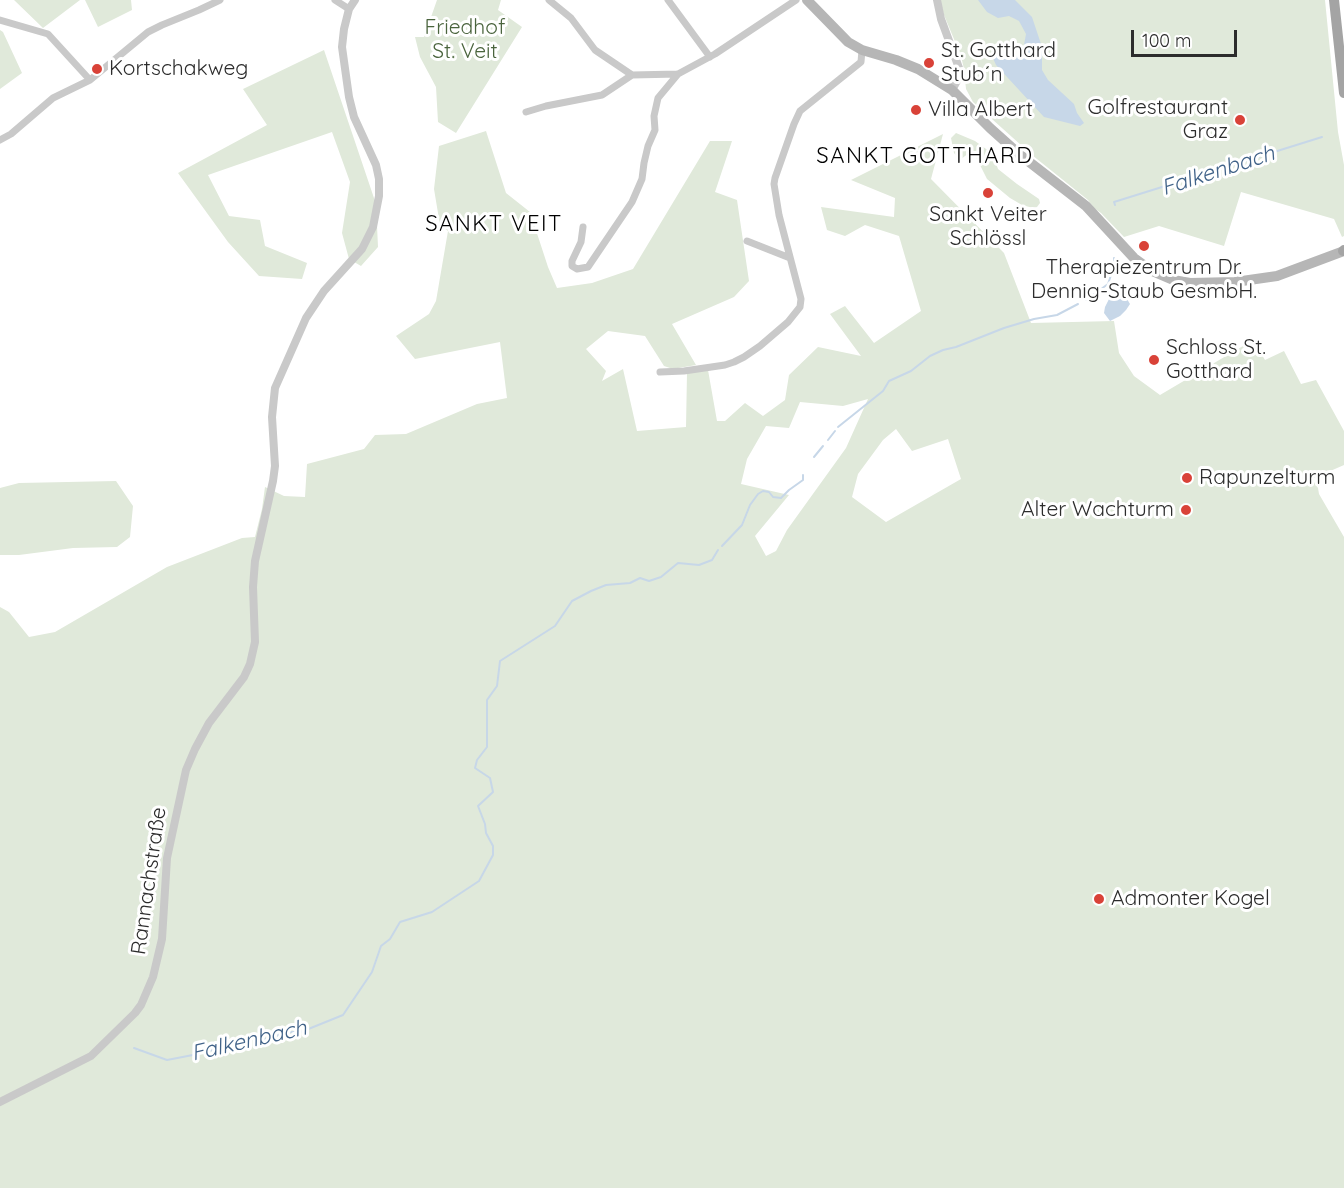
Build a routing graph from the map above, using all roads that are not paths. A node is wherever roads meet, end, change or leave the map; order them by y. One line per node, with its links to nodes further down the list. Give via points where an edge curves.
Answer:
1 (220, 0): 16 (street, via 148,32)
2 (335, 0): 10 (street)
3 (355, 0): 10 (street, Rannachstraße)
4 (549, 0): 15 (street, via 571,18 595,50)
5 (668, 0): 13 (street)
6 (796, 0): 13 (street)
7 (807, 0): 12 (main road, via 841,36)
8 (937, 0): 17 (street, via 959,68)
9 (1334, 0): 18 (main road)
10 (349, 9): 26 (street, Rannachstraße, via 342,47 346,80 354,117 379,179 373,227 362,249 324,291 306,318 275,388 275,465 255,561 255,642 244,676 209,723 186,770 167,858 162,939 153,977 135,1013 92,1056)
11 (0, 20): 16 (street, via 48,34)
12 (861, 50): 17 (main road, via 906,63); 24 (street, via 861,62 800,111 775,178)
13 (710, 57): 14 (street)
14 (678, 74): 15 (street); 21 (street, via 658,98 655,130 632,202 588,267 577,269 572,261)
15 (632, 75): 19 (street, via 602,95)
16 (90, 80): 20 (street, via 53,98)
17 (952, 90): 23 (main road, via 1013,149 1086,206 1134,258 1173,280 1203,284 1277,276)
18 (1344, 93)
19 (526, 112)
20 (0, 140)
21 (583, 227)
22 (747, 242): 24 (street)
23 (1344, 251)
24 (790, 258): 25 (street, via 801,299 800,307 788,322 734,362)
25 (660, 372)
26 (0, 1102)

